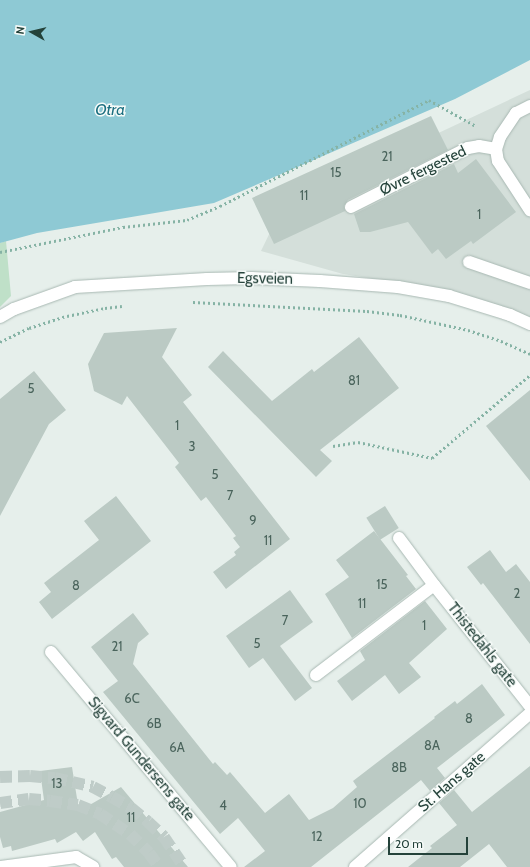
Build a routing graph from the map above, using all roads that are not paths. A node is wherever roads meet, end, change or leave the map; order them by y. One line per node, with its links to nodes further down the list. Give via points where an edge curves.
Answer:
1 (530, 106): 2 (street, via 516,113 500,137)
2 (496, 149): 3 (street, Øvre fergested, via 479,146 468,148); 4 (street, via 498,161)
3 (351, 206)
4 (530, 210)
5 (469, 262): 6 (street)
6 (530, 283)
7 (0, 316): 8 (street, Egsveien, via 75,287 251,278 398,287 449,296)
8 (530, 324)
9 (399, 538): 10 (street, Thistedahls gate)
10 (434, 585): 12 (street); 13 (street, Thistedahls gate)
11 (51, 652): 17 (street, Sigvard Gundersens gate)
12 (316, 675)
13 (530, 706)
14 (530, 713): 18 (street, St. Hans gate)
15 (0, 867): 16 (street, via 76,857)
16 (93, 867)
17 (231, 867)
18 (355, 867)

